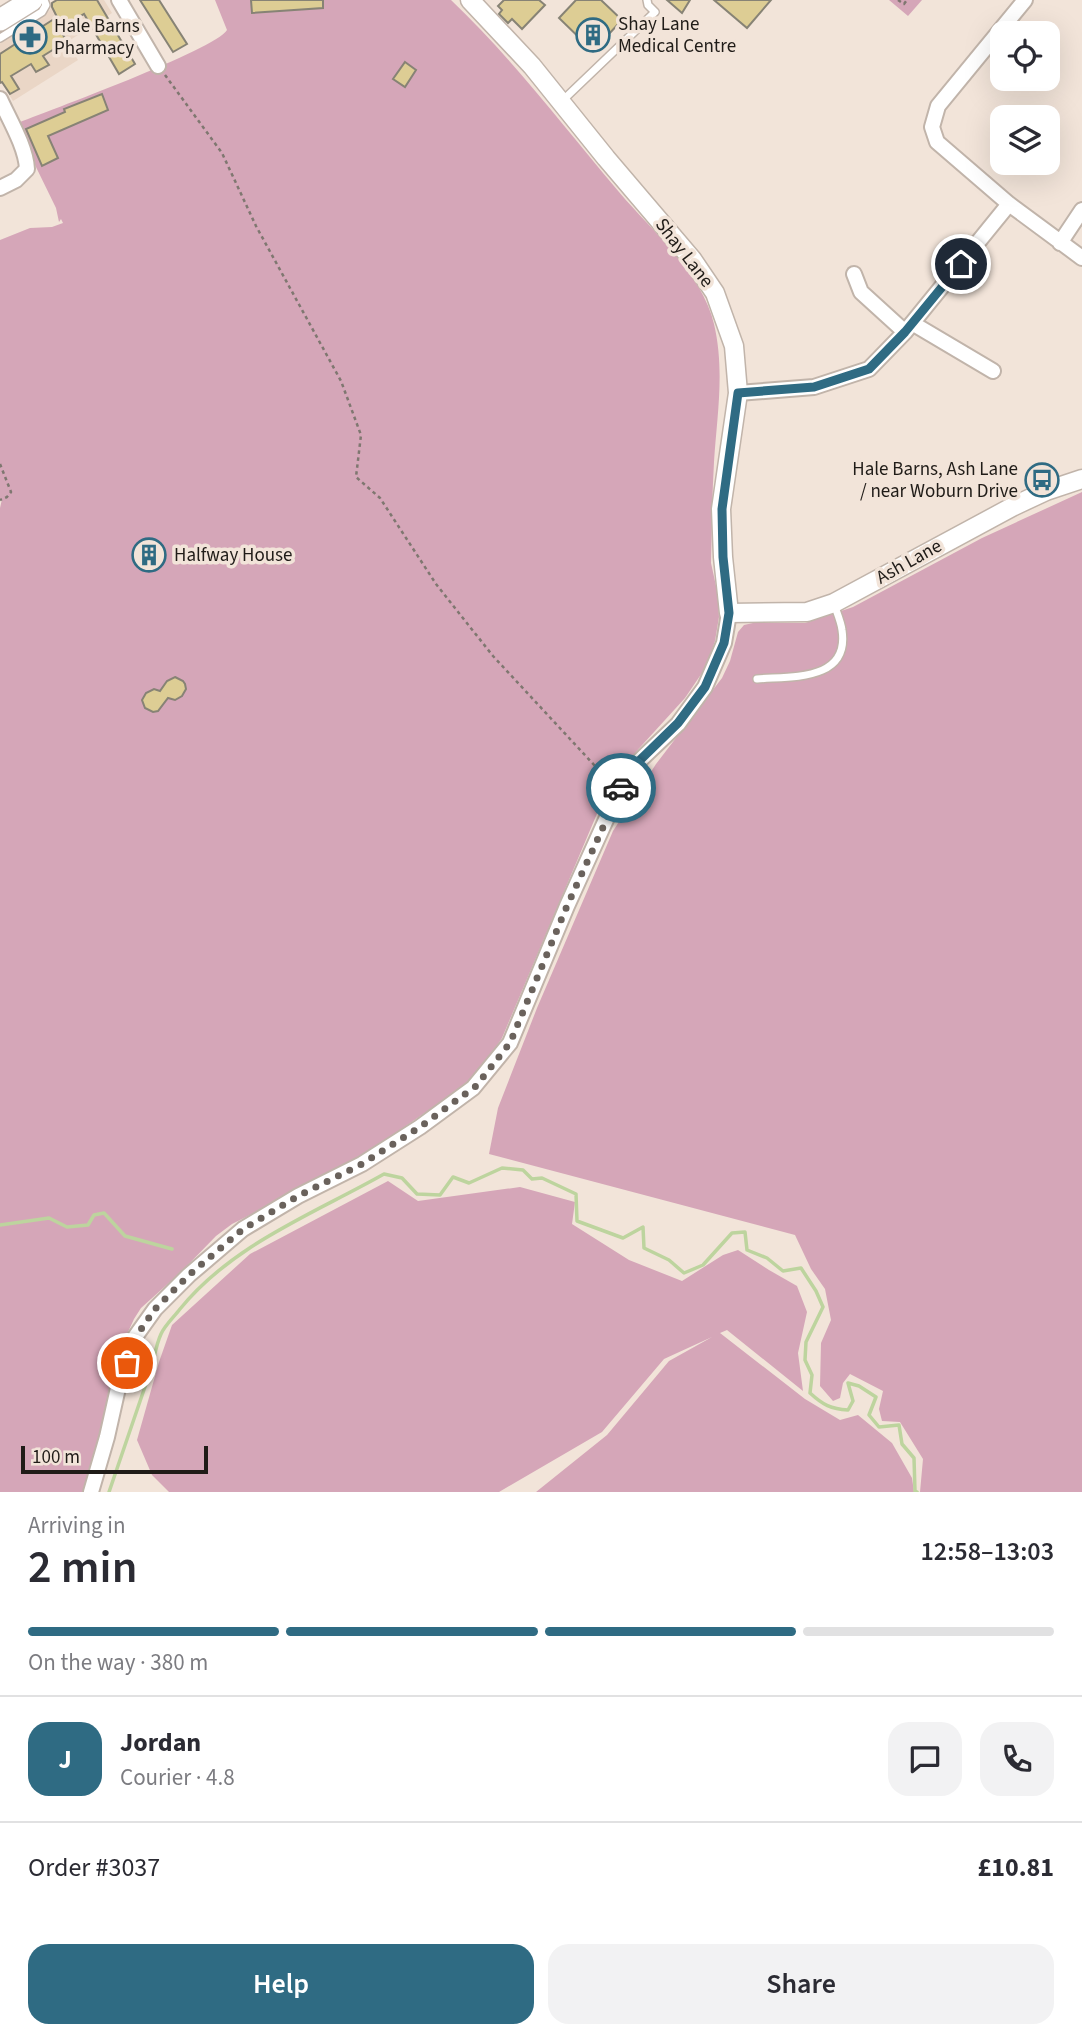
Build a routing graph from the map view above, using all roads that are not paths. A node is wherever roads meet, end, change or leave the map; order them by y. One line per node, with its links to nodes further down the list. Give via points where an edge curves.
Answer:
1 (32, 0): 7 (main road)
2 (44, 0): 8 (lane, via 42,12)
3 (119, 0): 9 (street)
4 (470, 0): 11 (street, Shay Lane)
5 (647, 0): 11 (lane, via 655,12)
6 (1026, 0): 13 (street, via 938,106 932,128 937,142)
7 (0, 20)
8 (0, 38)
9 (158, 66)
10 (0, 99): 12 (street, via 27,169)
11 (561, 103): 20 (street, Shay Lane, via 692,259 715,293 734,346)
12 (0, 188)
13 (1009, 204): 15 (street); 18 (street)
14 (1082, 210): 15 (street)
15 (1060, 243): 16 (street)
16 (1082, 258)
17 (854, 274): 18 (street, via 861,292)
18 (909, 328): 19 (street); 20 (street, via 869,369 814,387)
19 (993, 371)
20 (738, 393): 23 (street, Shay Lane, via 722,509)
21 (1082, 479): 22 (street, Ash Lane, via 1014,506)
22 (834, 603): 23 (street, Ash Lane, via 807,612); 24 (lane, via 842,646 829,668)
23 (729, 613): 25 (street, Shay Lane, via 724,643 705,687 619,790 510,1043 476,1086 362,1164 243,1229 155,1309 135,1338)
24 (757, 679)
25 (91, 1492)

